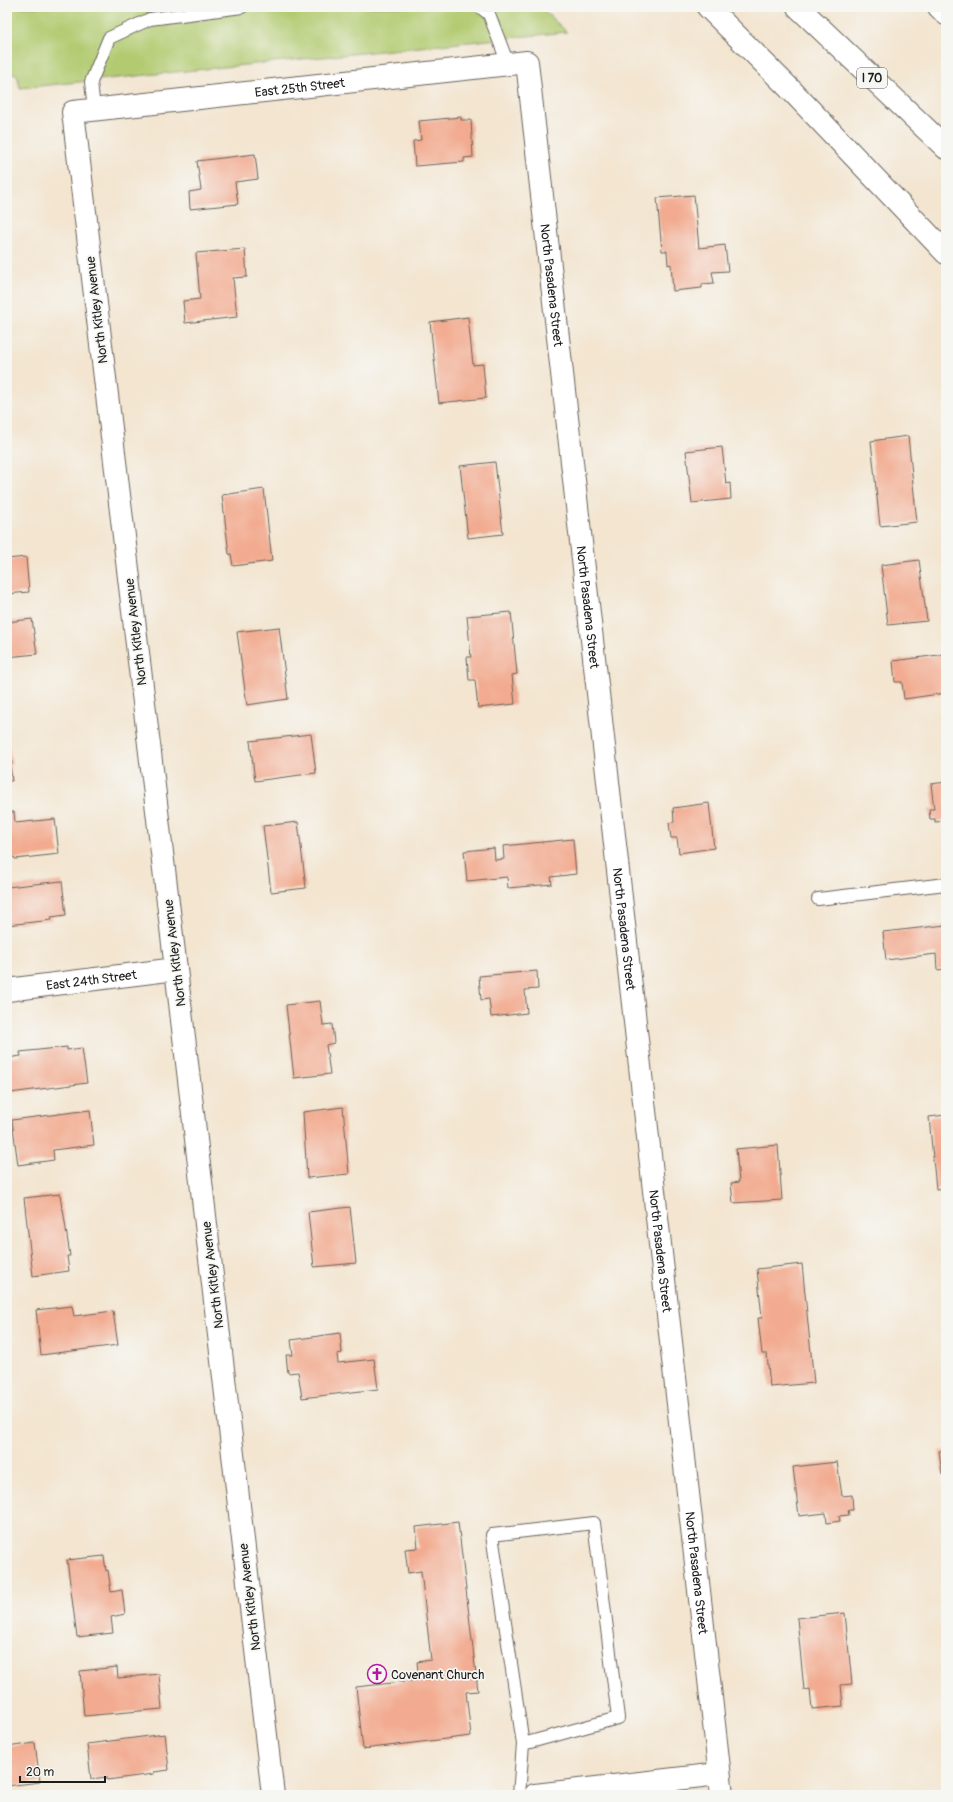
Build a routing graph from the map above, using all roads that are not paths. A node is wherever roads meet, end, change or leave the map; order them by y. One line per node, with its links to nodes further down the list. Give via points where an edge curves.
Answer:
1 (242, 7): 8 (lane, via 150,19 109,38 91,82)
2 (480, 7): 7 (lane, via 489,14)
3 (708, 7): 11 (main road)
4 (798, 7): 10 (main road, I 70)
5 (939, 7): 6 (main road)
6 (946, 14)
7 (518, 63): 8 (main road, East 25th Street); 17 (main road, North Pasadena Street)
8 (94, 109): 9 (main road, East 25th Street)
9 (73, 112): 14 (main road, North Kitley Avenue)
10 (946, 148)
11 (946, 253)
12 (946, 884): 13 (lane)
13 (818, 899)
14 (176, 969): 15 (main road, East 24th Street); 18 (main road, North Kitley Avenue)
15 (7, 990)
16 (523, 1744): 16 (lane, via 618,1718 594,1523 492,1535); 19 (lane)
17 (720, 1784): 20 (main road)
18 (273, 1795)
19 (519, 1795)
20 (535, 1795)

